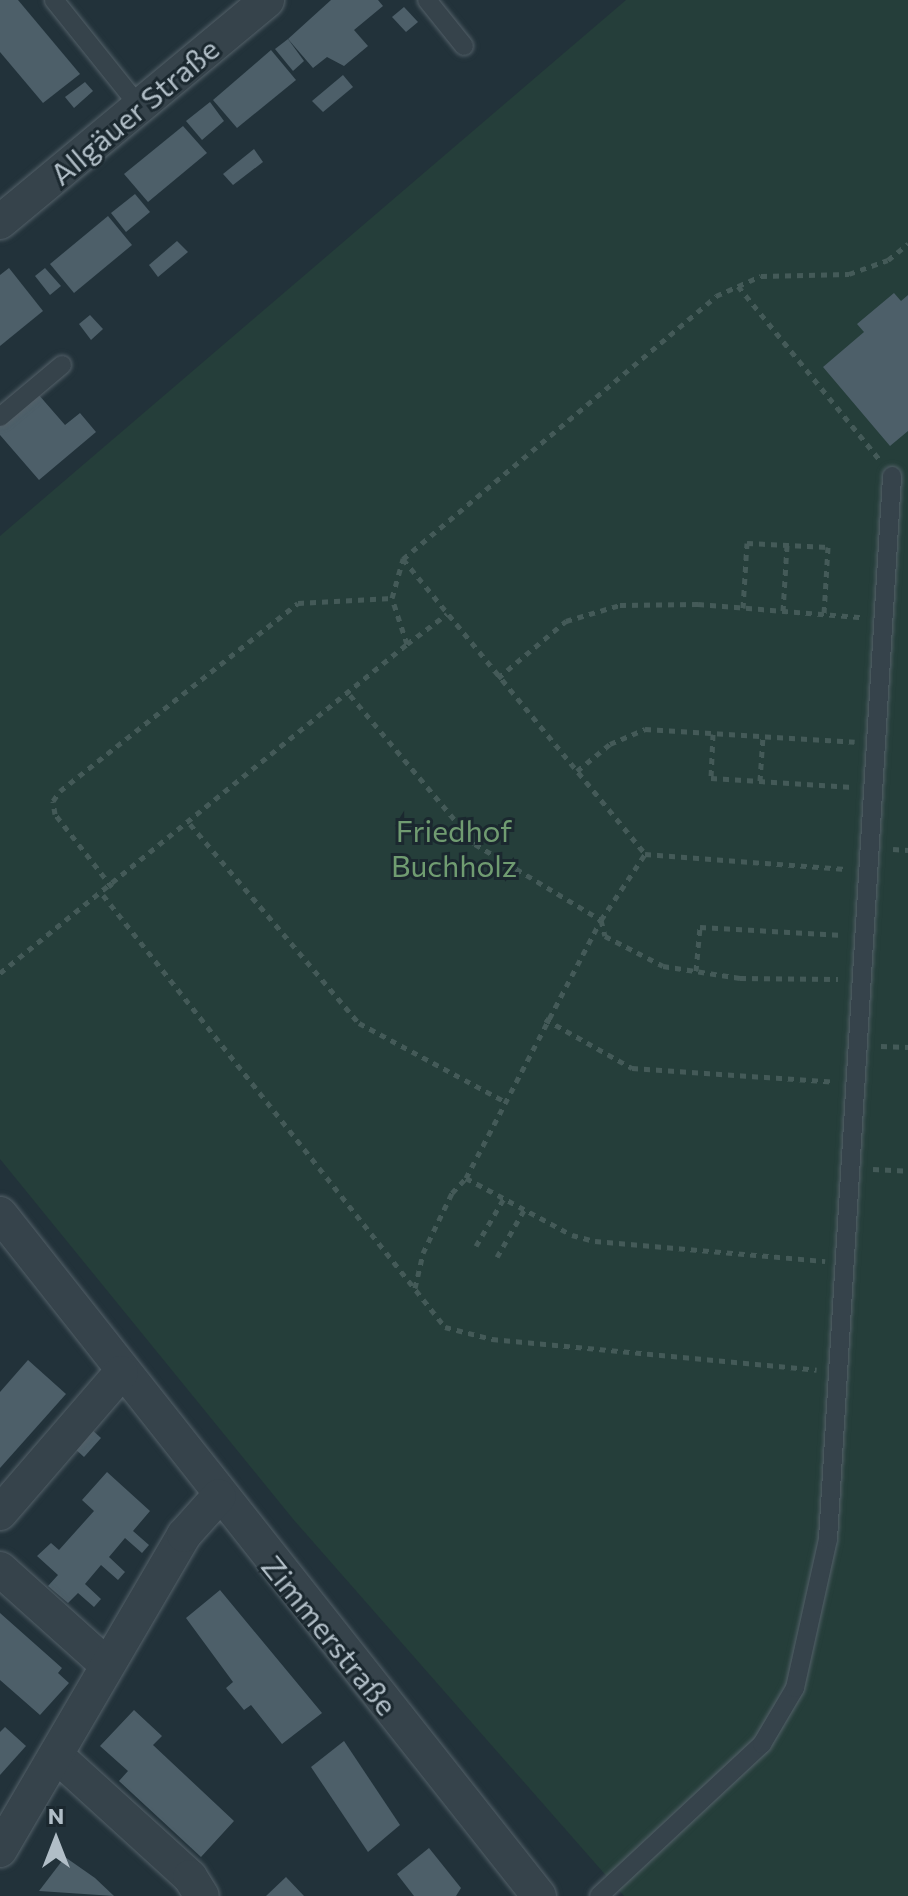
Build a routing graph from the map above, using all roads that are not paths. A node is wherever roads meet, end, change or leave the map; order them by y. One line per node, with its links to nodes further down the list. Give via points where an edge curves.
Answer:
1 (54, 0): 5 (lane)
2 (267, 0): 5 (street, Allgäuer Straße)
3 (427, 0): 4 (lane)
4 (464, 46)
5 (139, 106): 6 (street, Allgäuer Straße)
6 (0, 222)
7 (62, 365): 8 (lane)
8 (0, 417)
9 (892, 476): 20 (lane, via 828,1539 795,1688 762,1744)
10 (0, 1214): 11 (street, Zimmerstraße)
11 (121, 1373): 12 (street, Zimmerstraße); 13 (street)
12 (219, 1496): 15 (street, via 184,1535); 19 (street, Zimmerstraße)
13 (0, 1513)
14 (0, 1569): 15 (street)
15 (106, 1664): 16 (street)
16 (56, 1755): 17 (street); 18 (street, via 190,1877)
17 (0, 1850)
18 (202, 1896)
19 (539, 1896)
20 (599, 1896)

